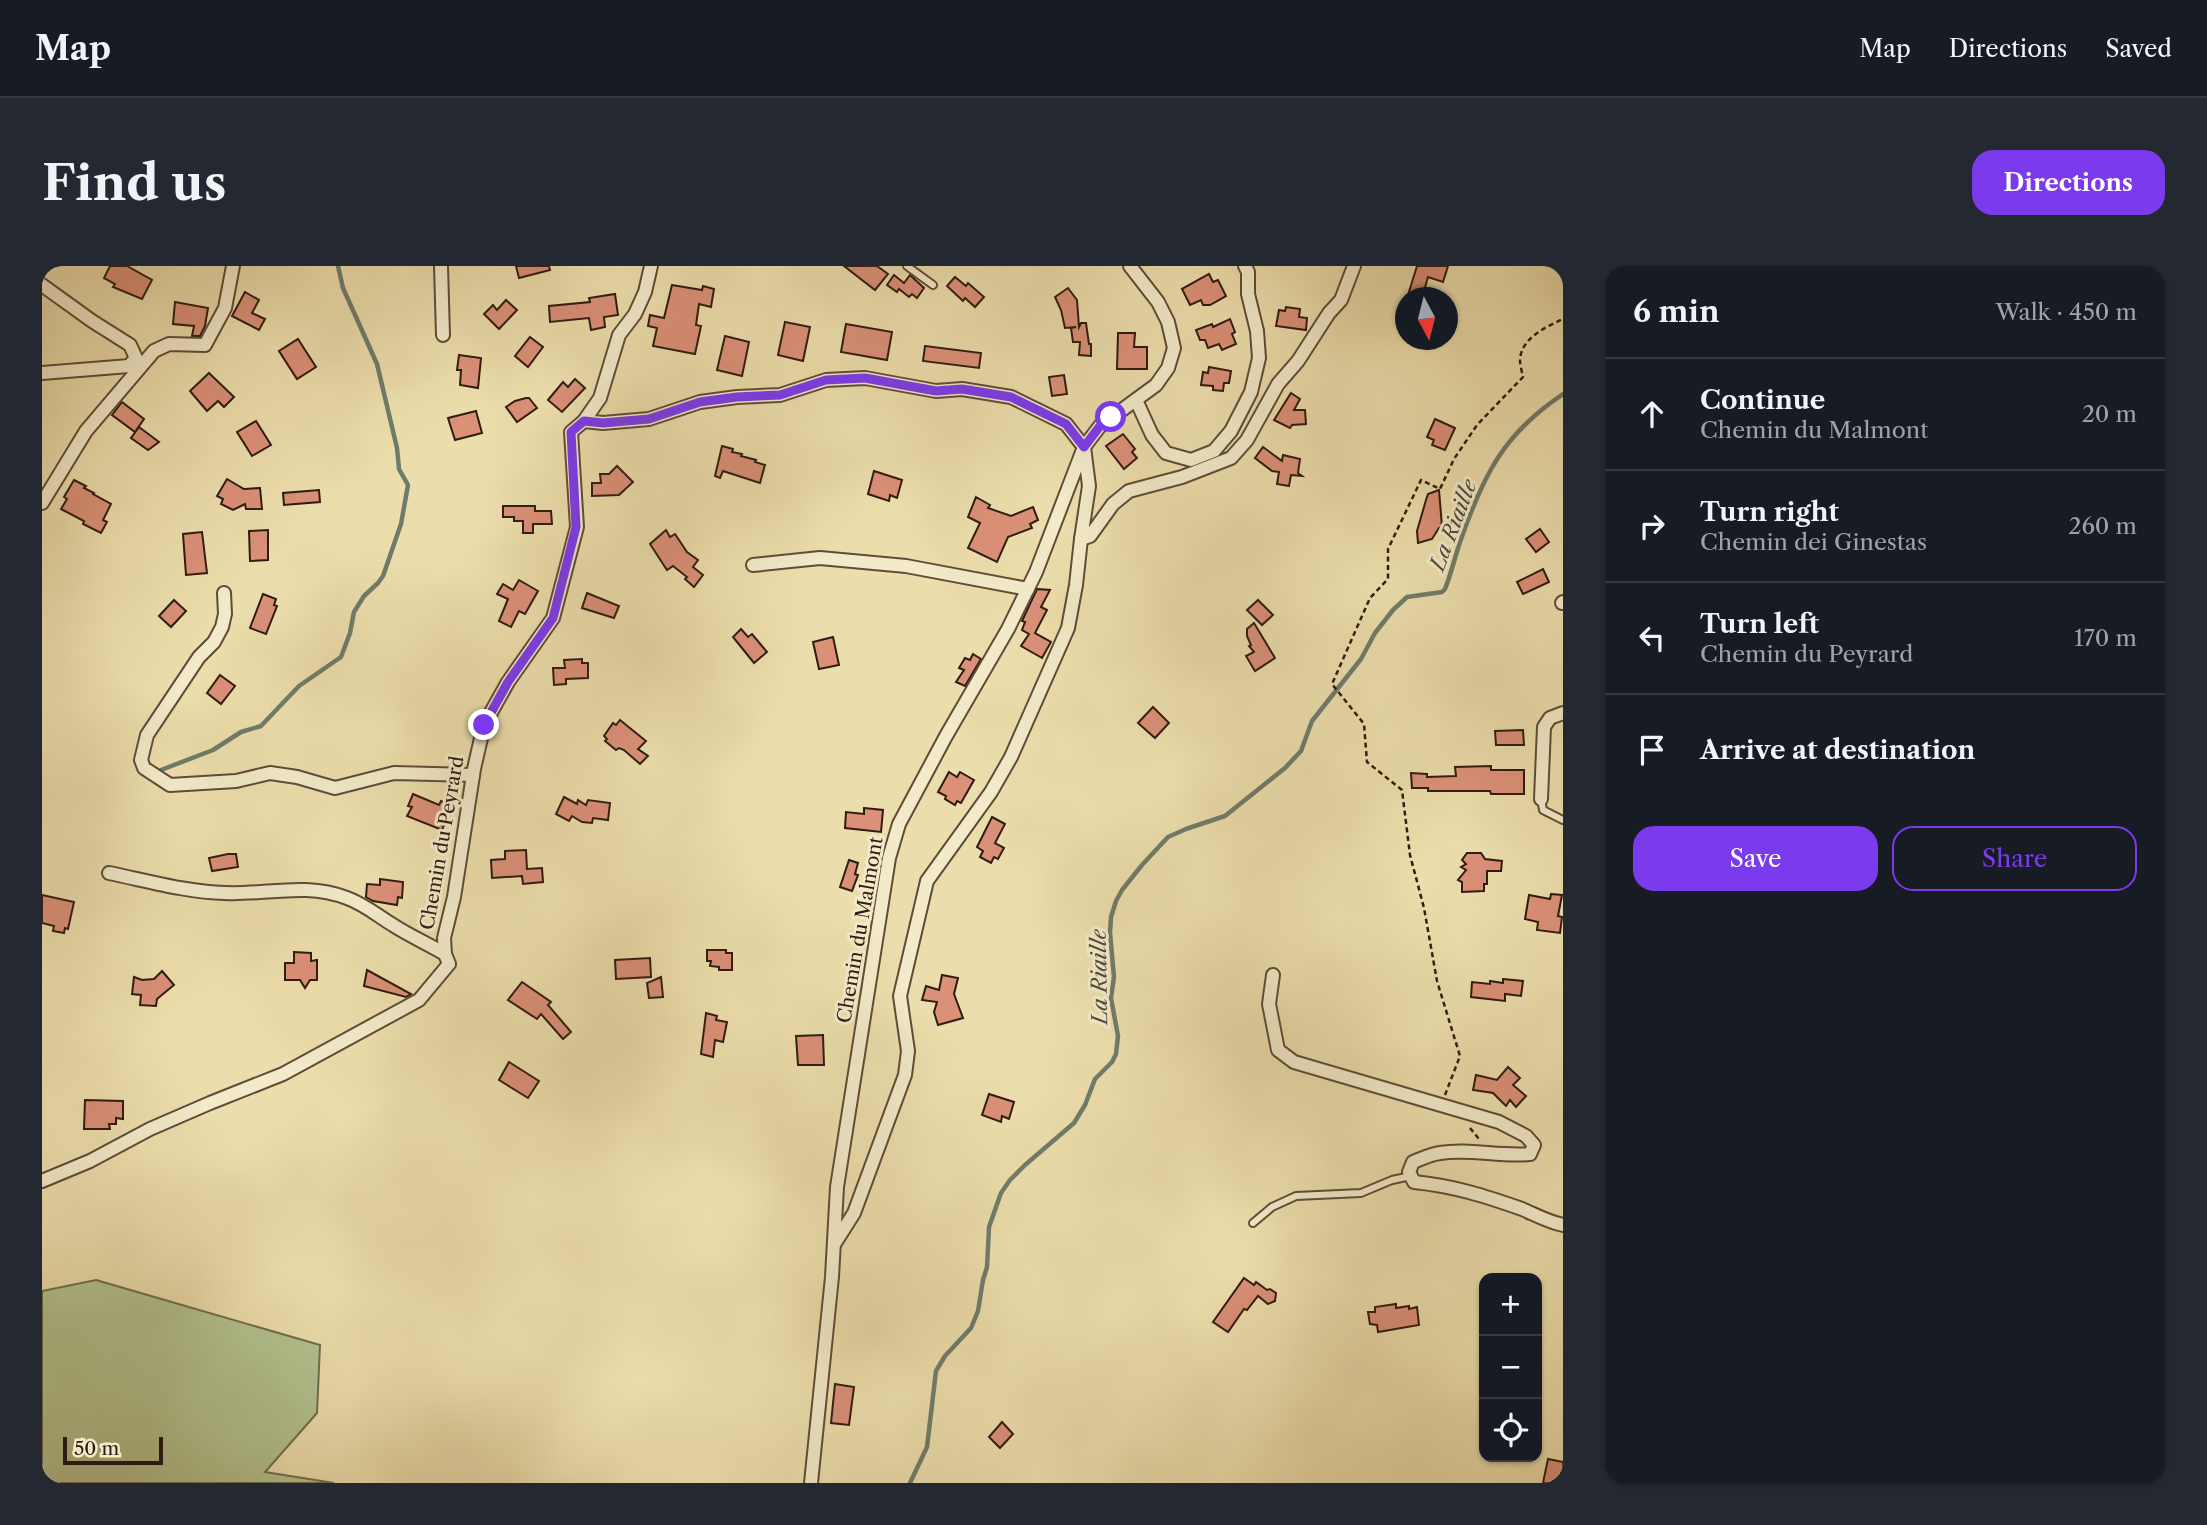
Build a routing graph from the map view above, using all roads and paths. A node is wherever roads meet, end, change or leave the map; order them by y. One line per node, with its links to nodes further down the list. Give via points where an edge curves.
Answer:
1 (233, 266): 16 (street, via 225,308 205,345 169,344 154,351 86,431)
2 (441, 266): 11 (street)
3 (652, 266): 14 (street, Chemin du Peyrard, via 635,314 620,335 600,398)
4 (907, 266): 9 (lane)
5 (1130, 266): 13 (street, Chemin du Malmont, via 1158,302 1174,348 1156,385)
6 (1245, 266): 13 (street, via 1259,358 1251,392 1214,452 1191,460 1166,453)
7 (1354, 266): 17 (street, via 1341,300 1278,384 1247,440 1231,458 1129,491 1113,504 1090,536)
8 (42, 285): 12 (street, via 130,345 136,358 129,366)
9 (933, 285)
10 (1563, 319): 28 (path, via 1527,342 1520,358 1523,377 1477,425 1440,489 1421,480 1388,549 1388,579 1370,598 1332,684 1364,724 1367,761 1402,790 1410,855 1437,981 1460,1056 1445,1096)
11 (443, 335)
12 (42, 373)
13 (1136, 400): 15 (street, Chemin du Malmont, via 1100,426)
14 (584, 421): 15 (street, via 649,419 700,402 780,395 826,380 865,378 936,391 962,389 1011,397 1066,424); 22 (street, Chemin du Peyrard, via 571,432 576,527 553,618 484,725)
15 (1084, 447): 17 (street, via 1089,486); 19 (street, Chemin du Malmont)
16 (42, 503)
17 (1081, 538): 34 (street, via 1068,628 1011,757 926,881 900,996 908,1051 905,1075 854,1213)
18 (754, 565): 19 (street, via 820,558 906,566)
19 (1028, 589): 34 (street, Chemin du Malmont, via 899,824 863,1014 836,1187)
20 (224, 593): 22 (street, via 222,627 147,735 141,760 144,768 170,785 236,781 270,773 335,788 394,773)
21 (1563, 713): 23 (street, via 1550,718 1544,727)
22 (473, 775): 26 (street, Chemin du Peyrard)
23 (1541, 799): 24 (lane, via 1543,810)
24 (1563, 820)
25 (109, 873): 26 (street, via 171,888 227,894 312,889 356,902)
26 (445, 954): 31 (street, Chemin du Peyrard, via 449,964 419,1000 283,1074)
27 (1273, 975): 28 (street, via 1269,1004 1278,1050 1294,1062)
28 (1457, 1111): 29 (path); 29 (street, via 1499,1122 1534,1145 1530,1154)
29 (1490, 1152): 30 (street, via 1439,1153 1413,1162)
30 (1411, 1176): 32 (lane, via 1361,1193 1296,1196); 33 (street, via 1414,1182 1468,1190)
31 (42, 1181)
32 (1253, 1223)
33 (1563, 1225)
34 (833, 1246): 35 (street, Chemin du Malmont)
35 (811, 1483)

